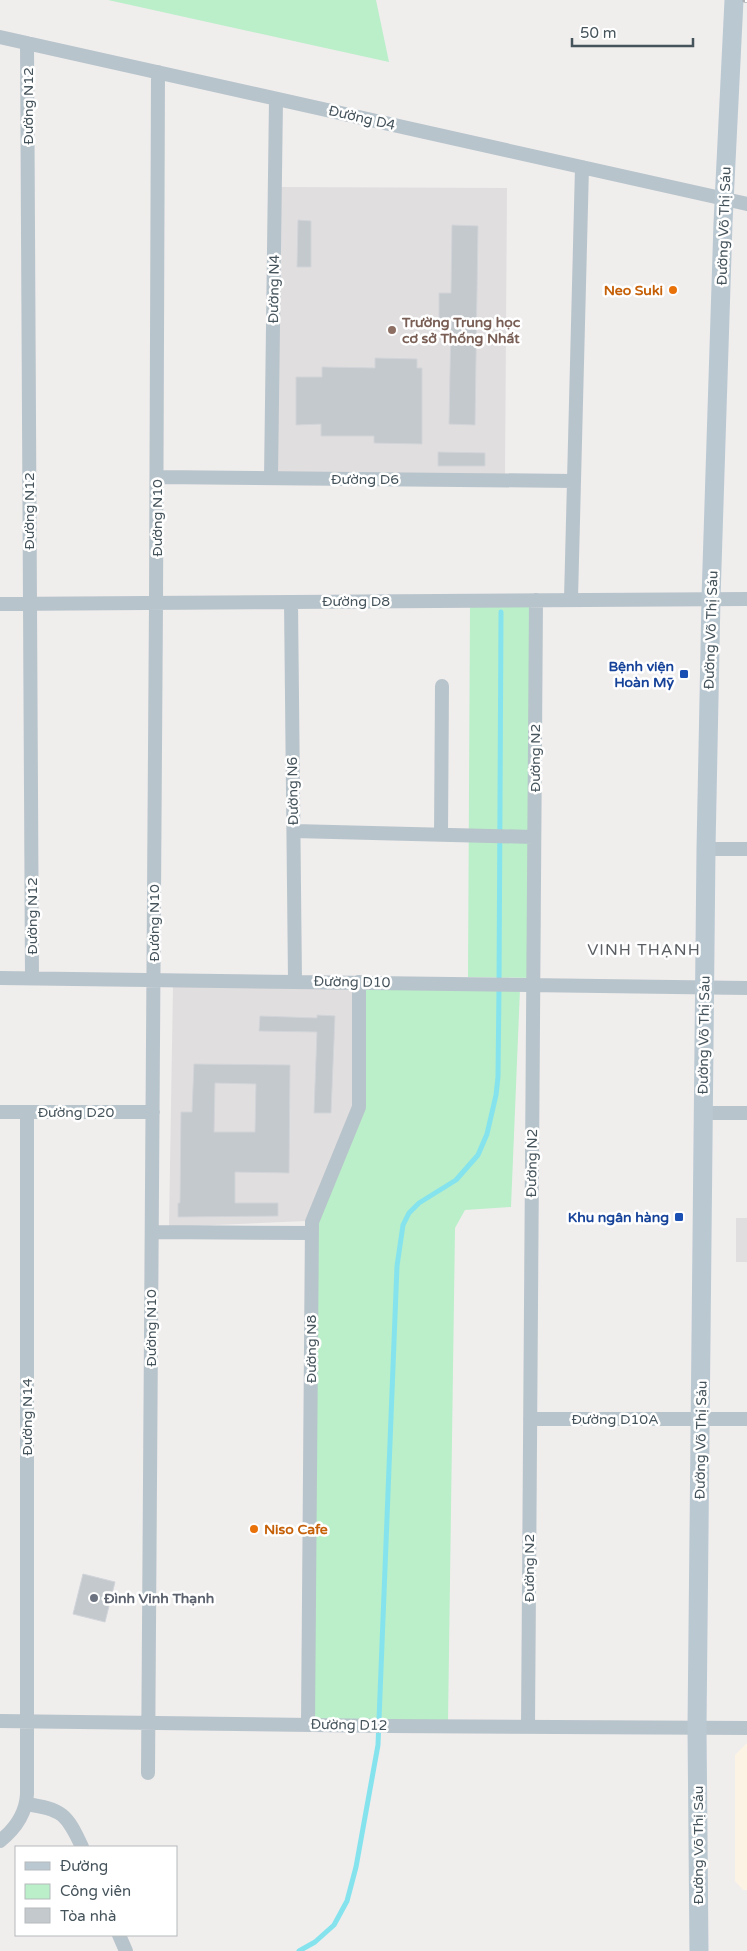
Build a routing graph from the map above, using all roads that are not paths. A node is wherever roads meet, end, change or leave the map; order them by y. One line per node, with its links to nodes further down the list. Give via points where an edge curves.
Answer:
1 (734, 0): 7 (main road, Đường Võ Thị Sáu)
2 (0, 37): 3 (street, Đường D4)
3 (27, 43): 4 (street, Đường D4); 18 (street, Đường N12)
4 (158, 72): 5 (street, Đường D4); 9 (street, Đường N10)
5 (276, 99): 6 (street, Đường D4); 10 (street, Đường N4)
6 (582, 168): 7 (street, Đường D4); 11 (street)
7 (724, 199): 8 (street, Đường D4); 12 (main road, Đường Võ Thị Sáu)
8 (747, 204)
9 (157, 478): 10 (street, Đường D6); 16 (street, Đường N10)
10 (271, 478): 11 (street, Đường D6)
11 (574, 481): 13 (street)
12 (711, 598): 13 (street, Đường D8); 14 (street, Đường D8); 25 (main road, Đường Võ Thị Sáu)
13 (571, 599): 15 (street, Đường D8)
14 (747, 599)
15 (536, 600): 17 (street, Đường D8); 23 (street, Đường N2)
16 (156, 602): 17 (street, Đường D8); 18 (street, Đường D8); 28 (street, Đường N10)
17 (291, 602): 21 (street, Đường N6)
18 (30, 603): 19 (street, Đường D8); 27 (street, Đường N12)
19 (0, 604)
20 (442, 686): 22 (street)
21 (294, 831): 22 (street); 29 (street, Đường N6)
22 (440, 834): 23 (street)
23 (534, 837): 31 (street, Đường N2)
24 (747, 848): 25 (street)
25 (706, 849): 32 (main road, Đường Võ Thị Sáu)
26 (0, 978): 27 (street, Đường D10)
27 (32, 978): 28 (street, Đường D10)
28 (154, 980): 29 (street, Đường D10); 36 (street, Đường N10)
29 (295, 981): 30 (street, Đường D10)
30 (359, 982): 31 (street, Đường D10); 40 (street, Đường N8, via 358,1107 312,1222)
31 (533, 984): 32 (street, Đường D10); 42 (street, Đường N2)
32 (705, 988): 33 (street, Đường D10); 37 (main road, Đường Võ Thị Sáu)
33 (747, 988)
34 (0, 1112): 35 (street, Đường D20)
35 (27, 1112): 36 (street, Đường D20); 45 (street, Đường N14)
36 (153, 1112): 39 (street, Đường N10)
37 (703, 1113): 38 (street); 43 (main road, Đường Võ Thị Sáu)
38 (747, 1113)
39 (152, 1232): 40 (street); 46 (street, Đường N10)
40 (312, 1233): 47 (street, Đường N8)
41 (747, 1419): 43 (street, Đường D10A)
42 (530, 1420): 43 (street, Đường D10A); 48 (street, Đường N2)
43 (701, 1420): 49 (main road, Đường Võ Thị Sáu)
44 (0, 1721): 45 (street, Đường D12)
45 (27, 1721): 46 (street, Đường D12); 52 (street, Đường N14)
46 (148, 1723): 47 (street, Đường D12); 51 (street, Đường N10)
47 (308, 1725): 48 (street, Đường D12)
48 (528, 1727): 49 (street, Đường D12)
49 (697, 1728): 50 (street, Đường D12); 57 (main road, Đường Võ Thị Sáu)
50 (747, 1728)
51 (148, 1773)
52 (26, 1804): 53 (street, via 14,1827); 54 (street, via 49,1807 65,1816)
53 (0, 1841)
54 (81, 1846)
55 (119, 1936): 56 (street)
56 (126, 1951)
57 (699, 1951)

